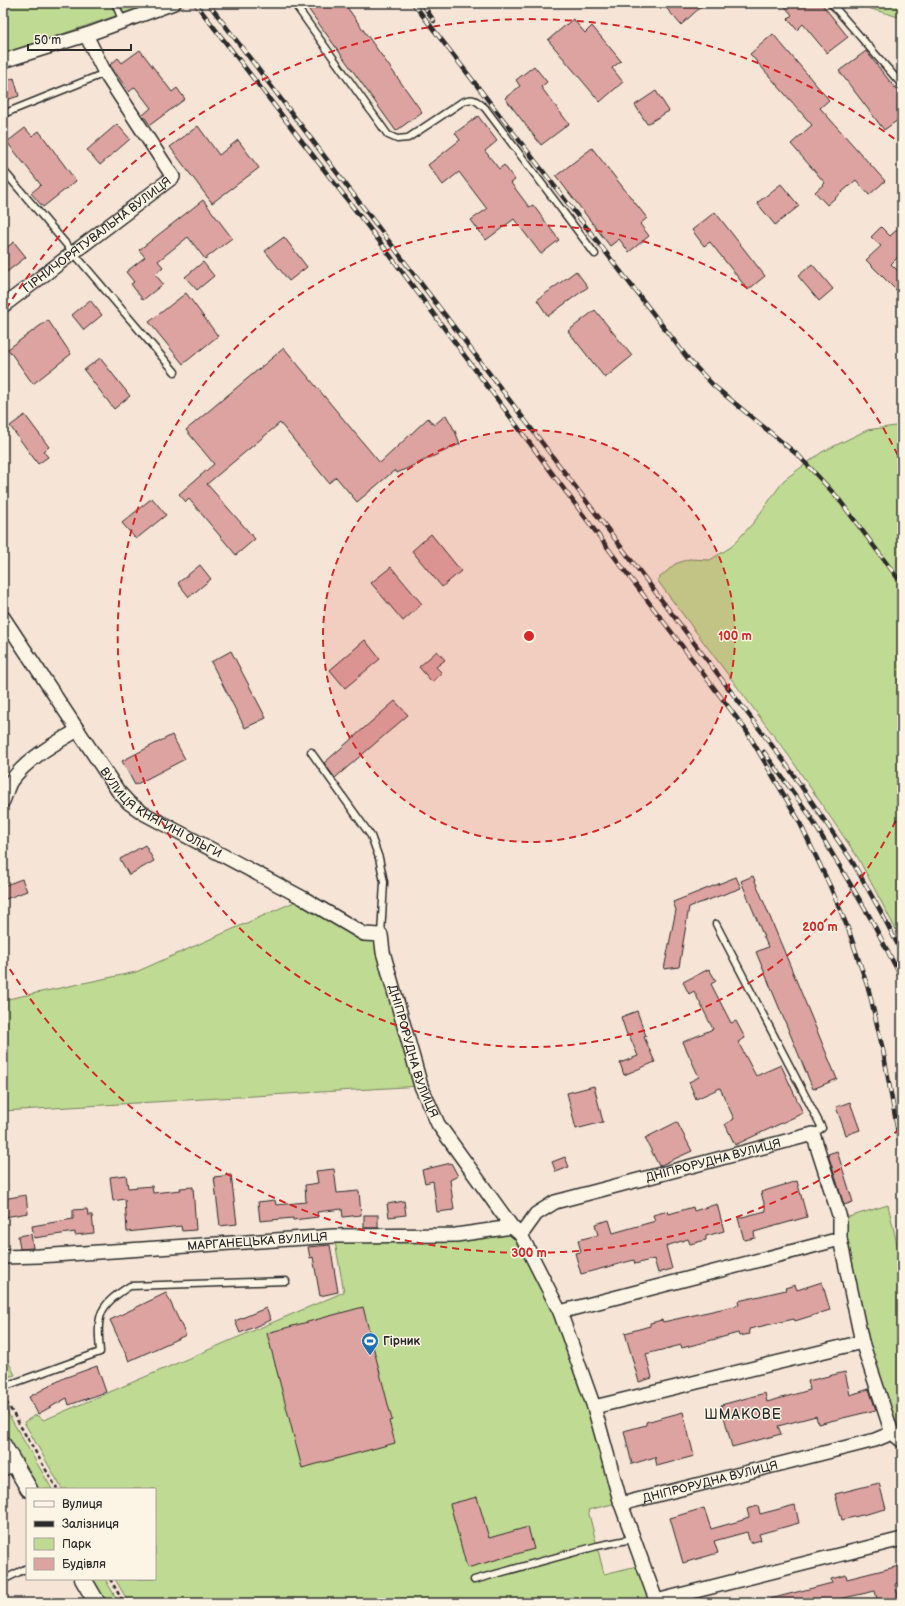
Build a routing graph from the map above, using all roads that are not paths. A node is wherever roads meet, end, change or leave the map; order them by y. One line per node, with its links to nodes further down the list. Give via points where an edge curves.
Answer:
1 (115, 3): 5 (lane)
2 (174, 3): 5 (street)
3 (294, 3): 13 (lane, via 388,135 397,139 408,138 462,102 469,99 477,101 485,108)
4 (831, 3): 9 (lane)
5 (123, 22): 6 (street)
6 (86, 35): 7 (street); 8 (street, ГІРНИЧОРЯТУВАЛЬНА ВУЛИЦЯ)
7 (3, 61)
8 (105, 73): 10 (lane); 12 (street, ГІРНИЧОРЯТУВАЛЬНА ВУЛИЦЯ, via 173,177)
9 (902, 85)
10 (3, 114)
11 (3, 170): 12 (lane)
12 (74, 252): 14 (street, ГІРНИЧОРЯТУВАЛЬНА ВУЛИЦЯ); 15 (lane)
13 (595, 254)
14 (3, 306)
15 (175, 372)
16 (4, 622): 17 (street, ВУЛИЦЯ КНЯГИНІ ОЛЬГИ)
17 (78, 730): 19 (street, via 44,750 23,767 10,782); 21 (street, ВУЛИЦЯ КНЯГИНІ ОЛЬГИ, via 118,791 143,813 364,934)
18 (311, 752): 21 (lane, via 371,836 377,851 384,882)
19 (3, 801)
20 (716, 924): 22 (lane, via 822,1128)
21 (381, 935): 23 (street, ДНІПРОРУДНА ВУЛИЦЯ, via 383,952 421,1086 438,1124)
22 (813, 1134): 23 (street, ДНІПРОРУДНА ВУЛИЦЯ, via 555,1202); 24 (street, ДНІПРОРУДНА ВУЛИЦЯ, via 840,1218)
23 (517, 1231): 25 (street, МАРГАНЕЦЬКА ВУЛИЦЯ, via 456,1235 334,1236); 27 (street, ДНІПРОРУДНА ВУЛИЦЯ)
24 (840, 1239): 27 (street); 28 (street, ДНІПРОРУДНА ВУЛИЦЯ)
25 (3, 1257)
26 (286, 1281): 29 (lane, via 130,1286 114,1296 101,1311 98,1328 100,1352)
27 (560, 1312): 30 (street, ДНІПРОРУДНА ВУЛИЦЯ)
28 (862, 1342): 30 (street); 31 (street, ДНІПРОРУДНА ВУЛИЦЯ)
29 (3, 1387)
30 (594, 1407): 35 (street, ДНІПРОРУДНА ВУЛИЦЯ)
31 (897, 1437): 35 (street, ДНІПРОРУДНА ВУЛИЦЯ, via 875,1440)
32 (3, 1445): 33 (street)
33 (8, 1466): 34 (street)
34 (28, 1488)
35 (621, 1504): 36 (street, ДНІПРОРУДНА ВУЛИЦЯ)
36 (632, 1538): 41 (lane); 42 (street, ДНІПРОРУДНА ВУЛИЦЯ)
37 (902, 1539): 42 (street, ДНІПРОРУДНА ВУЛИЦЯ)
38 (26, 1568): 39 (lane)
39 (3, 1580)
40 (84, 1580): 43 (street)
41 (474, 1580)
42 (657, 1602)
43 (97, 1603)

